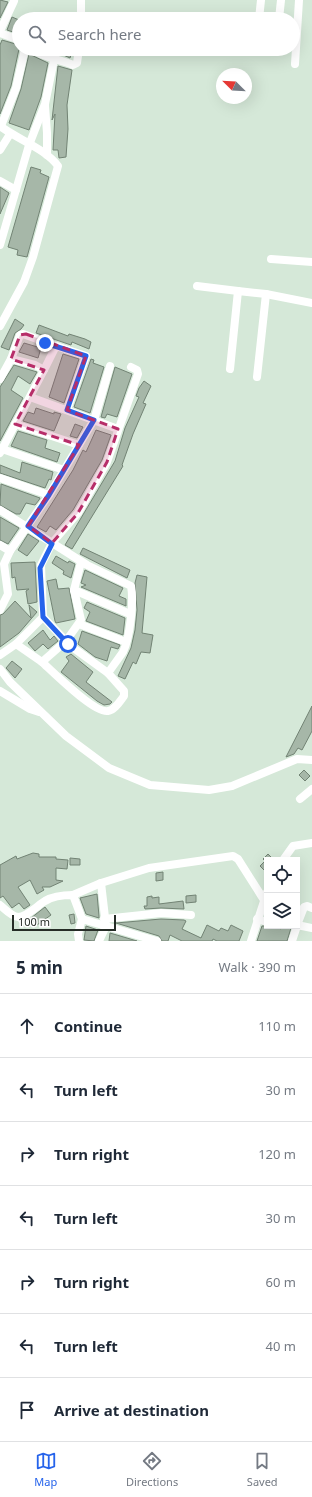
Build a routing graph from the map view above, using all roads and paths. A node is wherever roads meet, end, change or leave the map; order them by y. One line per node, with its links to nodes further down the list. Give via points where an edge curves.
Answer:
1 (81, 0): 6 (street)
2 (261, 0): 7 (street)
3 (281, 0): 8 (street)
4 (299, 0): 9 (street)
5 (14, 1): 10 (street)
6 (80, 12)
7 (260, 12)
8 (280, 12)
9 (298, 12)
10 (0, 32): 11 (street)
11 (12, 37)
12 (23, 56): 19 (street, via 16,88)
13 (48, 56): 16 (street)
14 (78, 56): 16 (street, via 76,64)
15 (295, 56): 17 (street)
16 (58, 60): 18 (street)
17 (294, 64)
18 (45, 104): 21 (street); 23 (street)
19 (0, 126): 20 (street)
20 (10, 134): 21 (street); 22 (street)
21 (29, 145): 23 (street); 25 (street)
22 (0, 150)
23 (47, 155): 34 (street, via 58,166 55,180 24,282)
24 (0, 181): 25 (street)
25 (16, 190): 26 (street)
26 (3, 222): 27 (street)
27 (0, 245)
28 (271, 259): 29 (street)
29 (312, 262)
30 (197, 286): 31 (street)
31 (238, 291): 32 (street); 39 (street)
32 (266, 294): 33 (street); 41 (street)
33 (312, 303)
34 (0, 326)
35 (56, 346): 36 (street, via 23,334 20,335); 40 (street); 44 (street, via 86,356)
36 (11, 358): 40 (street); 42 (street)
37 (110, 366): 45 (street)
38 (131, 367): 47 (street, via 137,370 138,374)
39 (230, 369)
40 (44, 370): 43 (street)
41 (257, 377)
42 (0, 379)
43 (30, 398): 44 (street); 46 (street)
44 (67, 410): 45 (street)
45 (94, 420): 47 (street); 48 (street)
46 (15, 424): 48 (street); 49 (street)
47 (118, 429): 55 (street, via 106,462 78,513)
48 (79, 445): 50 (street)
49 (1, 451): 50 (street)
50 (64, 470): 52 (street)
51 (0, 478): 52 (street)
52 (49, 495): 54 (street)
53 (0, 510): 54 (street)
54 (28, 526): 55 (street); 57 (street)
55 (52, 544): 58 (street); 62 (street, via 40,568)
56 (0, 545): 57 (street)
57 (10, 551): 60 (street, via 4,566 8,594)
58 (81, 562): 59 (street); 61 (street, via 132,586)
59 (74, 590): 61 (street); 63 (street, via 82,616)
60 (0, 610)
61 (130, 614): 65 (street)
62 (43, 617): 64 (street); 66 (street)
63 (79, 624): 64 (street); 65 (street)
64 (66, 641): 68 (street); 70 (street)
65 (126, 642): 70 (street)
66 (16, 644): 67 (street); 68 (street)
67 (0, 655)
68 (42, 662): 70 (street, via 85,700 108,711 113,709 125,694)
69 (0, 669): 72 (street)
70 (108, 673)
71 (0, 691): 72 (street, via 30,709)
72 (42, 713): 73 (street, via 66,736 109,768 150,785 209,790 232,786 297,759)
73 (312, 760)
74 (312, 789): 75 (street)
75 (300, 799)
76 (312, 844): 77 (street, via 293,846)
77 (285, 857)
78 (101, 883): 79 (street); 80 (street, via 149,868 233,856 238,859); 89 (street)
79 (73, 895): 81 (street, via 46,900 18,917); 86 (street)
80 (264, 900): 87 (street)
81 (0, 905)
82 (312, 908): 85 (street, via 304,907)
83 (191, 915): 84 (street)
84 (124, 917): 89 (street); 93 (street)
85 (300, 917)
86 (82, 919): 89 (street); 94 (street, via 78,934)
87 (257, 919): 88 (street); 97 (street)
88 (264, 921)
89 (105, 922): 93 (street); 95 (street)
90 (300, 926): 91 (street)
91 (312, 928)
92 (296, 929): 98 (street)
93 (123, 932): 96 (street)
94 (80, 941)
95 (99, 941)
96 (157, 941)
97 (251, 941)
98 (292, 941)

